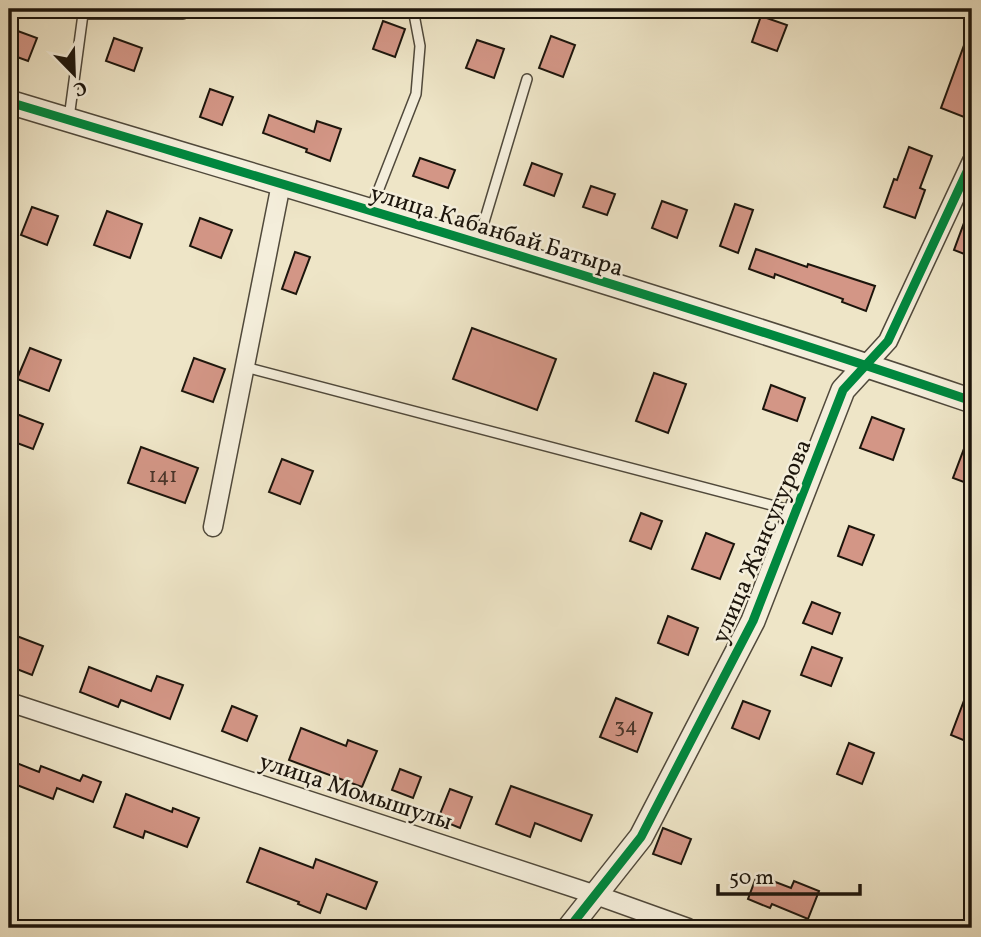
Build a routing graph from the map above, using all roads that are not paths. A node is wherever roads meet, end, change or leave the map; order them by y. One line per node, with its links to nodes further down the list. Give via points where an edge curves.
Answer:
1 (413, 9): 8 (lane, via 420,46 416,94)
2 (183, 14): 5 (lane, via 83,15)
3 (527, 79): 9 (lane)
4 (9, 102): 5 (street, улица Кабанбай Батыра)
5 (68, 120): 7 (street, улица Кабанбай Батыра)
6 (972, 161): 10 (street, улица Жансугурова, via 888,341)
7 (281, 184): 8 (street, улица Кабанбай Батыра); 11 (street)
8 (370, 211): 9 (street, улица Кабанбай Батыра)
9 (478, 243): 10 (street, улица Кабанбай Батыра)
10 (866, 365): 12 (street, улица Кабанбай Батыра); 13 (street, улица Жансугурова, via 843,390)
11 (245, 367): 13 (lane); 14 (street)
12 (972, 401)
13 (795, 512): 16 (street, улица Жансугурова, via 753,621 691,741 641,837)
14 (213, 527)
15 (9, 702): 16 (street, улица Момышулы)
16 (596, 895): 17 (street, улица Жансугурова); 18 (street, улица Момышулы)
17 (569, 928)
18 (688, 928)

